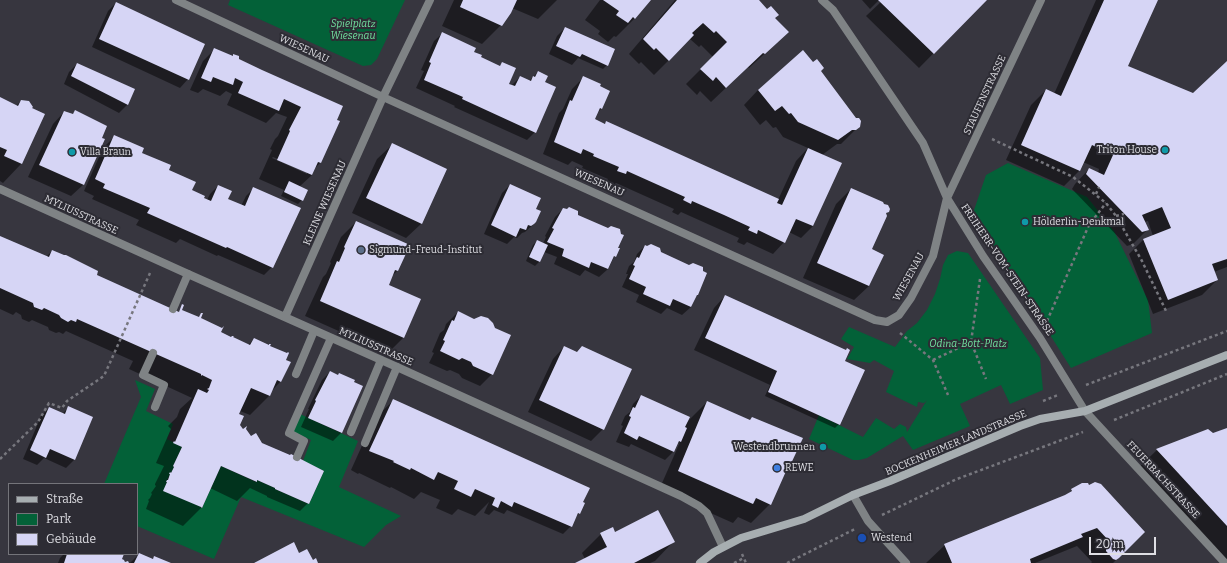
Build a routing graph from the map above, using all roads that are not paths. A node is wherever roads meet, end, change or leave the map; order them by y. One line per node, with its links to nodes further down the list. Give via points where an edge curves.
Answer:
1 (176, 0): 5 (street, WIESENAU)
2 (430, 0): 5 (street, KLEINE WIESENAU)
3 (822, 0): 7 (street, FREIHERR-VOM-STEIN-STRASSE, via 833,10 922,143)
4 (1041, 0): 7 (street, STAUFENSTRASSE)
5 (384, 97): 7 (street, WIESENAU, via 875,320 887,322 903,310 933,256); 10 (street, KLEINE WIESENAU)
6 (0, 189): 8 (street, MYLIUSSTRASSE)
7 (947, 198): 19 (street, FREIHERR-VOM-STEIN-STRASSE)
8 (188, 274): 9 (street); 10 (street, MYLIUSSTRASSE)
9 (173, 309)
10 (285, 317): 11 (street, MYLIUSSTRASSE)
11 (314, 331): 12 (street, MYLIUSSTRASSE); 17 (street)
12 (331, 338): 15 (street, MYLIUSSTRASSE); 22 (street, via 289,434 304,441)
13 (153, 353): 18 (street, via 143,376 164,385)
14 (1227, 355): 19 (main road, BOCKENHEIMER LANDSTRASSE)
15 (382, 360): 16 (street, MYLIUSSTRASSE); 20 (street)
16 (397, 367): 21 (street); 24 (street, MYLIUSSTRASSE, via 699,506 707,513)
17 (296, 374)
18 (155, 407)
19 (1085, 410): 23 (main road, BOCKENHEIMER LANDSTRASSE, via 1040,419); 27 (street, FEUERBACHSTRASSE)
20 (351, 432)
21 (364, 443)
22 (297, 457)
23 (853, 495): 24 (main road, BOCKENHEIMER LANDSTRASSE, via 804,519 741,538); 26 (street, via 868,521)
24 (723, 548): 25 (main road, BOCKENHEIMER LANDSTRASSE)
25 (700, 563)
26 (906, 563)
27 (1225, 563)

